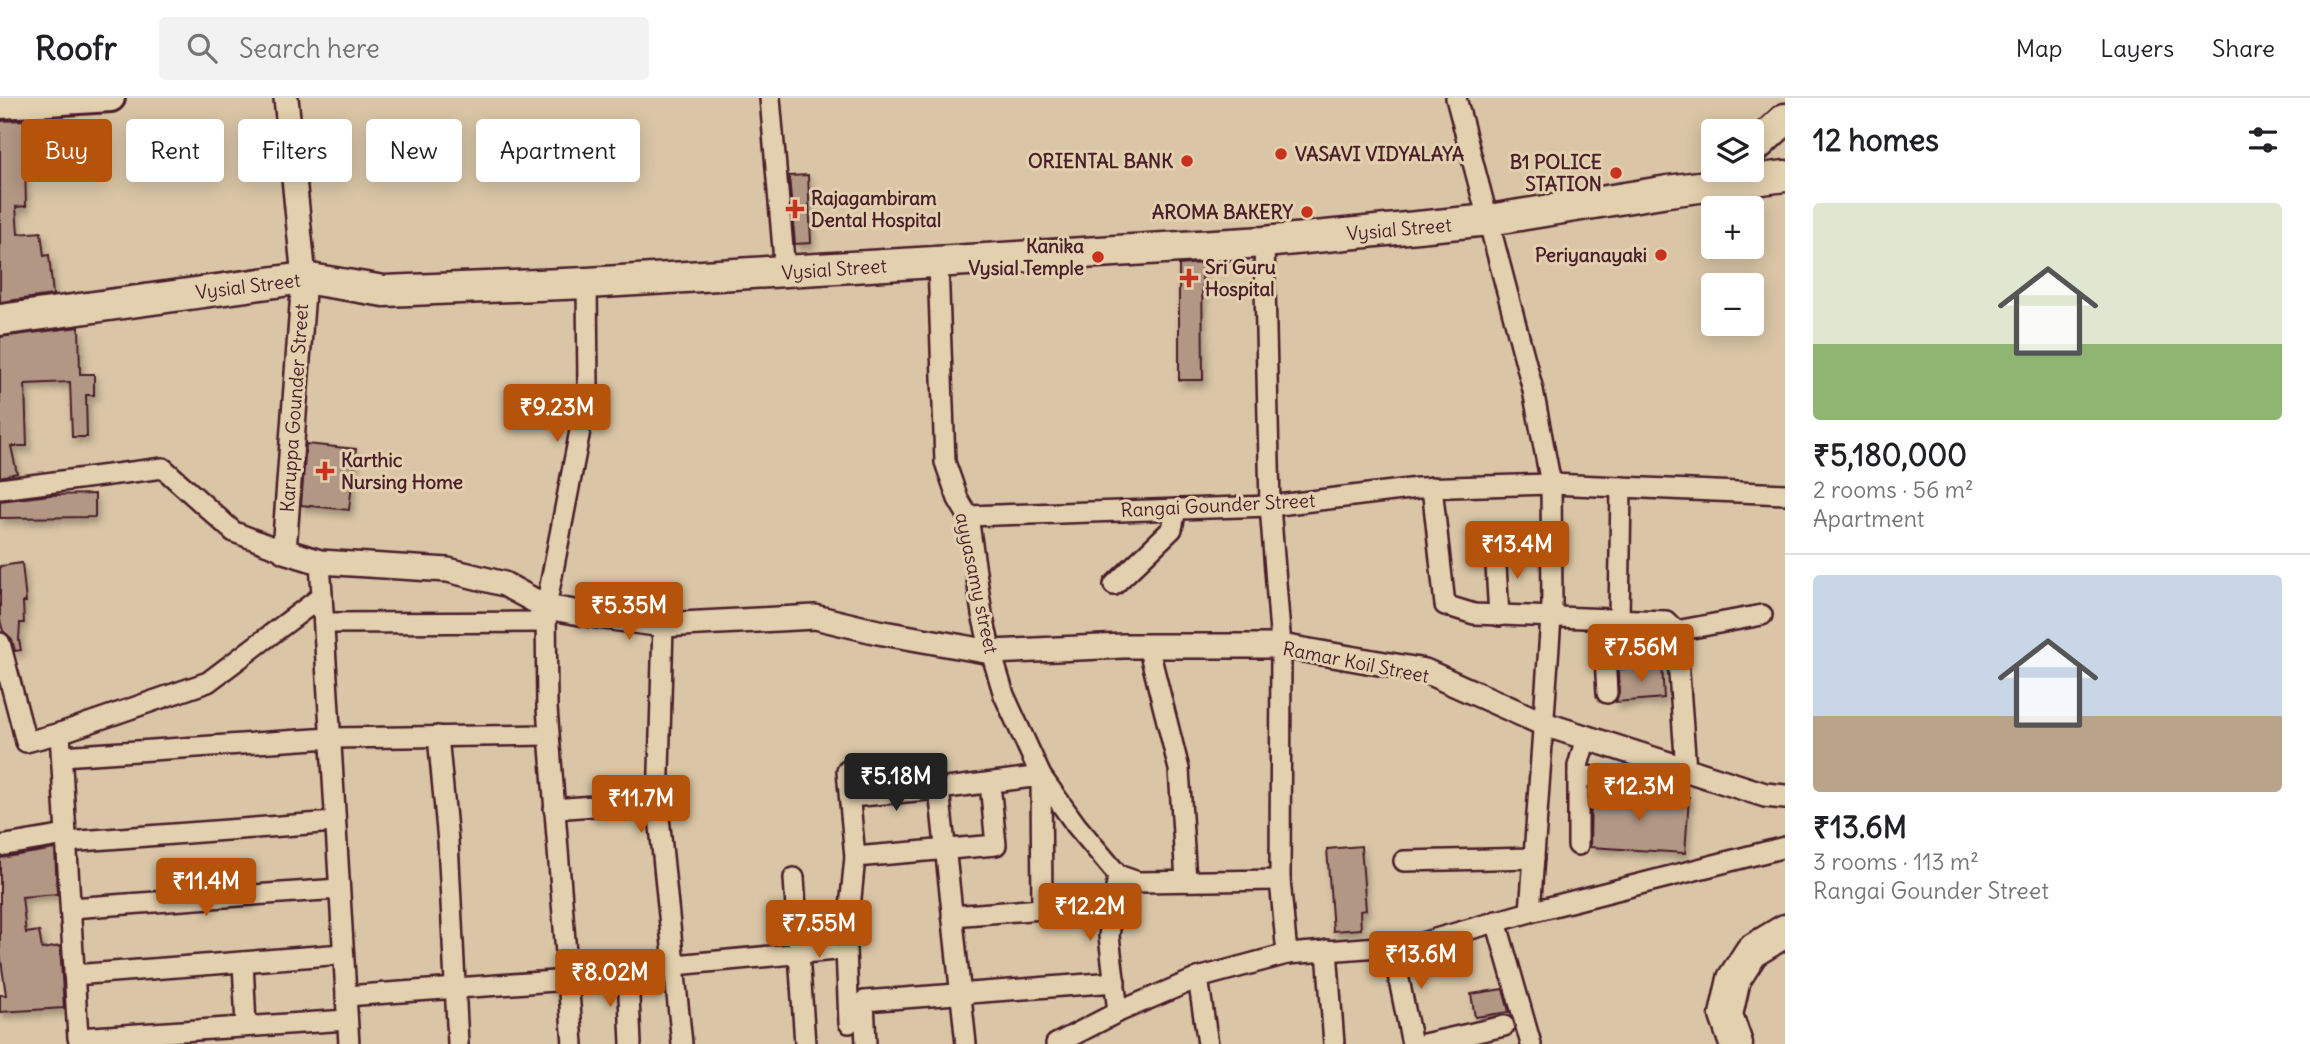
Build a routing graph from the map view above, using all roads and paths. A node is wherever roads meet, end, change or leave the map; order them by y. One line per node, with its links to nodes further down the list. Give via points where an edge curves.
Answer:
1 (111, 98): 5 (main road)
2 (286, 98): 15 (street, Karuppa Gounder Street)
3 (770, 98): 14 (street)
4 (1456, 98): 11 (street)
5 (0, 105)
6 (1785, 119): 7 (main road)
7 (1764, 139)
8 (1701, 175): 10 (main road, Vysial Street)
9 (1785, 176): 10 (main road, Vysial Street)
10 (1668, 191): 11 (main road, Vysial Street)
11 (1489, 220): 12 (main road, Vysial Street); 18 (street, via 1533,390)
12 (1264, 242): 13 (main road, Vysial Street); 23 (street)
13 (938, 263): 14 (main road, Vysial Street); 25 (street, ayyasamy street, via 946,462)
14 (785, 272): 16 (main road, Vysial Street)
15 (304, 278): 16 (main road, Vysial Street, via 384,290); 17 (main road, Vysial Street); 27 (street, Karuppa Gounder Street)
16 (587, 283): 31 (street, via 588,389)
17 (0, 320)
18 (1551, 484): 19 (street, Rangai Gounder Street); 20 (street, Rangai Gounder Street); 34 (street)
19 (1432, 487): 23 (street, Rangai Gounder Street); 33 (street, via 1445,605)
20 (1621, 487): 22 (street, Rangai Gounder Street); 35 (street)
21 (0, 489): 27 (street, via 163,468 234,531)
22 (1785, 494)
23 (1269, 506): 24 (street, Rangai Gounder Street); 41 (street)
24 (1176, 509): 25 (street, Rangai Gounder Street); 29 (street, via 1172,529)
25 (968, 516): 42 (street, ayyasamy street)
26 (1495, 549): 33 (street)
27 (284, 551): 28 (street, Ramar Koil Street)
28 (320, 562): 30 (street); 31 (street, Ramar Koil Street, via 448,570 504,584)
29 (1114, 585)
30 (322, 596): 36 (street); 45 (street, via 208,682)
31 (546, 615): 36 (street); 37 (street, Ramar Koil Street); 46 (street)
32 (1762, 615): 38 (street)
33 (1499, 616): 34 (street)
34 (1551, 618): 35 (street); 44 (street)
35 (1611, 620): 38 (street, via 1666,621); 43 (street)
36 (324, 623): 48 (street)
37 (663, 625): 42 (street, Ramar Koil Street, via 815,617); 60 (street)
38 (1676, 631): 51 (street)
39 (0, 643): 45 (street, via 26,742)
40 (1148, 646): 41 (street, Ramar Koil Street); 42 (street, Ramar Koil Street); 74 (street, via 1179,769)
41 (1282, 646): 44 (street, Ramar Koil Street, via 1425,671); 73 (street)
42 (991, 652): 54 (street, ayyasamy street, via 1004,695)
43 (1607, 693)
44 (1544, 724): 49 (street, Ramar Koil Street); 69 (street)
45 (60, 733): 50 (street)
46 (548, 735): 47 (street); 61 (street)
47 (438, 736): 48 (street); 94 (street)
48 (330, 738): 50 (street); 62 (street)
49 (1586, 738): 51 (street, Ramar Koil Street); 53 (street)
50 (62, 756): 63 (street)
51 (1686, 770): 59 (street, Ramar Koil Street)
52 (847, 771): 58 (street)
53 (1577, 775): 56 (street); 64 (street)
54 (1041, 776): 55 (street); 71 (street, ayyasamy street); 78 (street, via 1042,909)
55 (990, 782): 57 (street); 67 (street, via 996,845)
56 (1657, 786)
57 (939, 789): 58 (street); 67 (street)
58 (850, 797): 68 (street)
59 (1785, 797)
60 (658, 802): 61 (street); 88 (street)
61 (554, 809): 92 (street)
62 (335, 822): 63 (street); 75 (street)
63 (66, 839): 65 (street); 76 (street)
64 (1577, 845)
65 (0, 846)
66 (1785, 848): 77 (street)
67 (945, 850): 68 (street); 78 (street)
68 (855, 857): 82 (street)
69 (1534, 859): 70 (street); 77 (street)
70 (1404, 861)
71 (1118, 875): 74 (street, via 1138,882); 93 (street, via 1109,936)
72 (794, 878): 84 (street)
73 (1280, 880): 74 (street); 86 (street)
74 (1186, 881)
75 (339, 889): 76 (street); 85 (street)
76 (71, 908): 90 (street)
77 (1530, 912): 79 (street)
78 (953, 916): 95 (street)
79 (1496, 921): 81 (street, via 1418,944); 116 (street)
80 (1785, 931): 117 (highway, via 1752,951 1734,979 1726,1015)
81 (1392, 945): 83 (street); 114 (street)
82 (846, 949): 84 (street); 99 (street)
83 (1327, 950): 86 (street); 113 (street)
84 (799, 953): 88 (street); 108 (street)
85 (343, 954): 87 (street); 96 (street)
86 (1287, 954): 91 (street)
87 (243, 962): 90 (street); 100 (street)
88 (675, 965): 89 (street); 107 (street)
89 (628, 972): 92 (street); 106 (street)
90 (75, 975): 102 (street)
91 (1198, 978): 97 (street); 112 (street)
92 (568, 980): 94 (street); 105 (street)
93 (1115, 982): 95 (street); 97 (street)
94 (456, 988): 96 (street); 104 (street)
95 (961, 995): 109 (street, via 864,1001); 110 (street)
96 (346, 996): 98 (street)
97 (1118, 1012): 111 (street)
98 (347, 1020): 100 (street); 103 (street)
99 (849, 1023)
100 (246, 1026): 102 (street)
101 (1504, 1026): 115 (street)
102 (79, 1041)
103 (349, 1044)
104 (458, 1044)
105 (573, 1044)
106 (631, 1044)
107 (682, 1044)
108 (805, 1044)
109 (866, 1044)
110 (966, 1044)
111 (1056, 1044)
112 (1208, 1044)
113 (1334, 1044)
114 (1412, 1044)
115 (1424, 1044)
116 (1531, 1044)
117 (1737, 1044)

